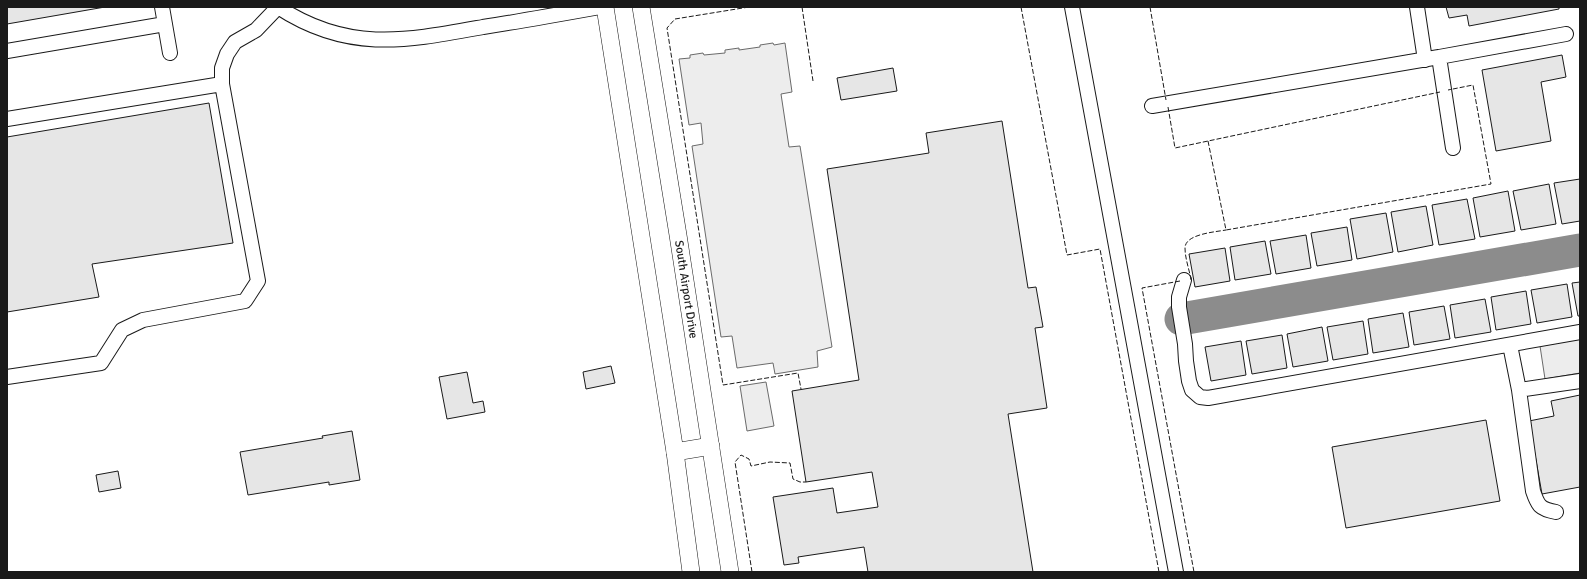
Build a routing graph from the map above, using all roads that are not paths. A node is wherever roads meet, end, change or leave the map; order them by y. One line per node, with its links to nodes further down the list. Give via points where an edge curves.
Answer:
1 (162, 7): 8 (street)
2 (278, 7): 3 (street, via 323,30 349,37 389,40 435,36); 13 (street, via 256,30 235,42 222,68)
3 (600, 7)
4 (606, 7): 24 (main road)
5 (641, 7): 23 (main road, South Airport Drive)
6 (1072, 7): 28 (street)
7 (1417, 7): 12 (street)
8 (165, 24): 10 (street); 11 (street)
9 (1566, 34): 12 (street)
10 (7, 51)
11 (170, 53)
12 (1432, 58): 14 (street); 16 (street)
13 (222, 84): 15 (street); 20 (street, via 258,281 245,301 143,320 122,330 101,363)
14 (1152, 106)
15 (7, 119)
16 (1453, 148)
17 (1184, 280): 19 (street, via 1179,302 1186,361 1192,390 1200,397 1208,398)
18 (1580, 332): 19 (street)
19 (1510, 345): 22 (street)
20 (7, 377)
21 (1580, 381): 22 (street)
22 (1519, 390): 25 (street, via 1533,491 1537,504 1545,510)
23 (711, 446): 24 (main road); 27 (main road, South Airport Drive)
24 (675, 452): 26 (main road)
25 (1556, 512)
26 (691, 572)
27 (730, 572)
28 (1176, 572)

